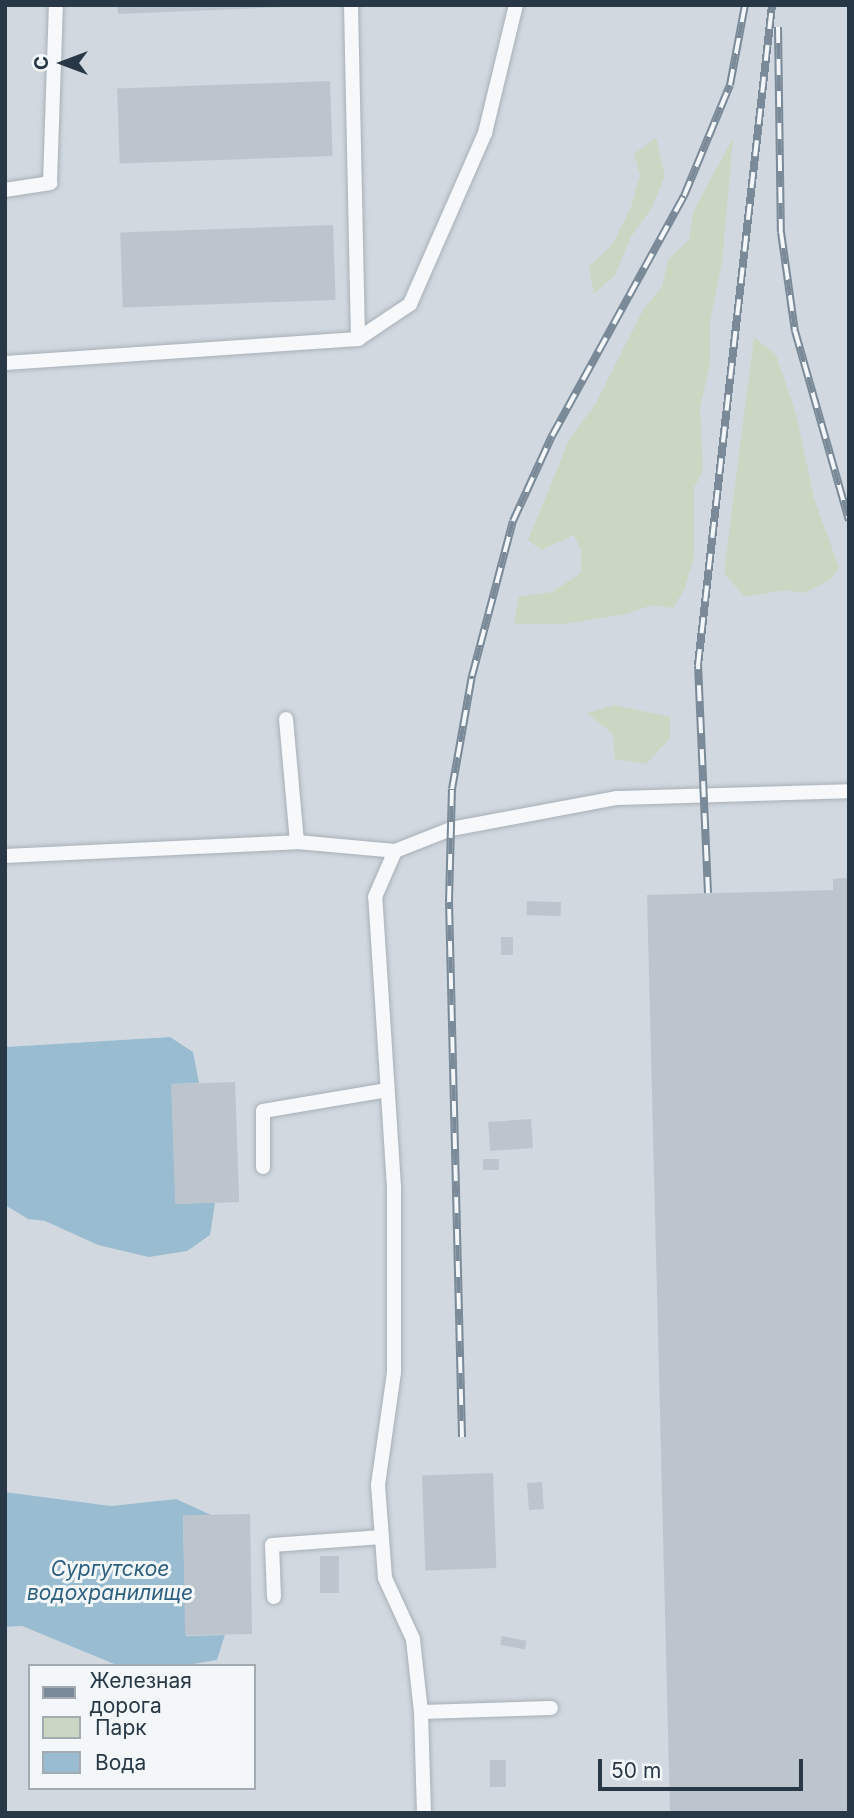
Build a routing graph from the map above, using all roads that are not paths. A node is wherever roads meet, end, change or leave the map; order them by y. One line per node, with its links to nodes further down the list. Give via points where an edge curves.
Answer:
1 (55, 5): 4 (lane, via 50,183)
2 (351, 5): 5 (lane)
3 (516, 5): 5 (lane, via 485,133 410,303)
4 (5, 190)
5 (358, 339): 6 (lane)
6 (5, 363)
7 (286, 719): 9 (lane)
8 (849, 791): 10 (lane, via 617,797 451,829)
9 (297, 842): 10 (lane); 11 (lane)
10 (395, 851): 12 (lane, via 375,897)
11 (6, 854)
12 (387, 1090): 13 (lane, via 263,1111); 14 (lane, via 394,1187 394,1372 378,1485)
13 (263, 1167)
14 (382, 1537): 15 (lane, via 271,1545); 17 (lane, via 385,1578 413,1639)
15 (274, 1597)
16 (551, 1708): 17 (lane)
17 (421, 1712): 18 (lane)
18 (424, 1813)

